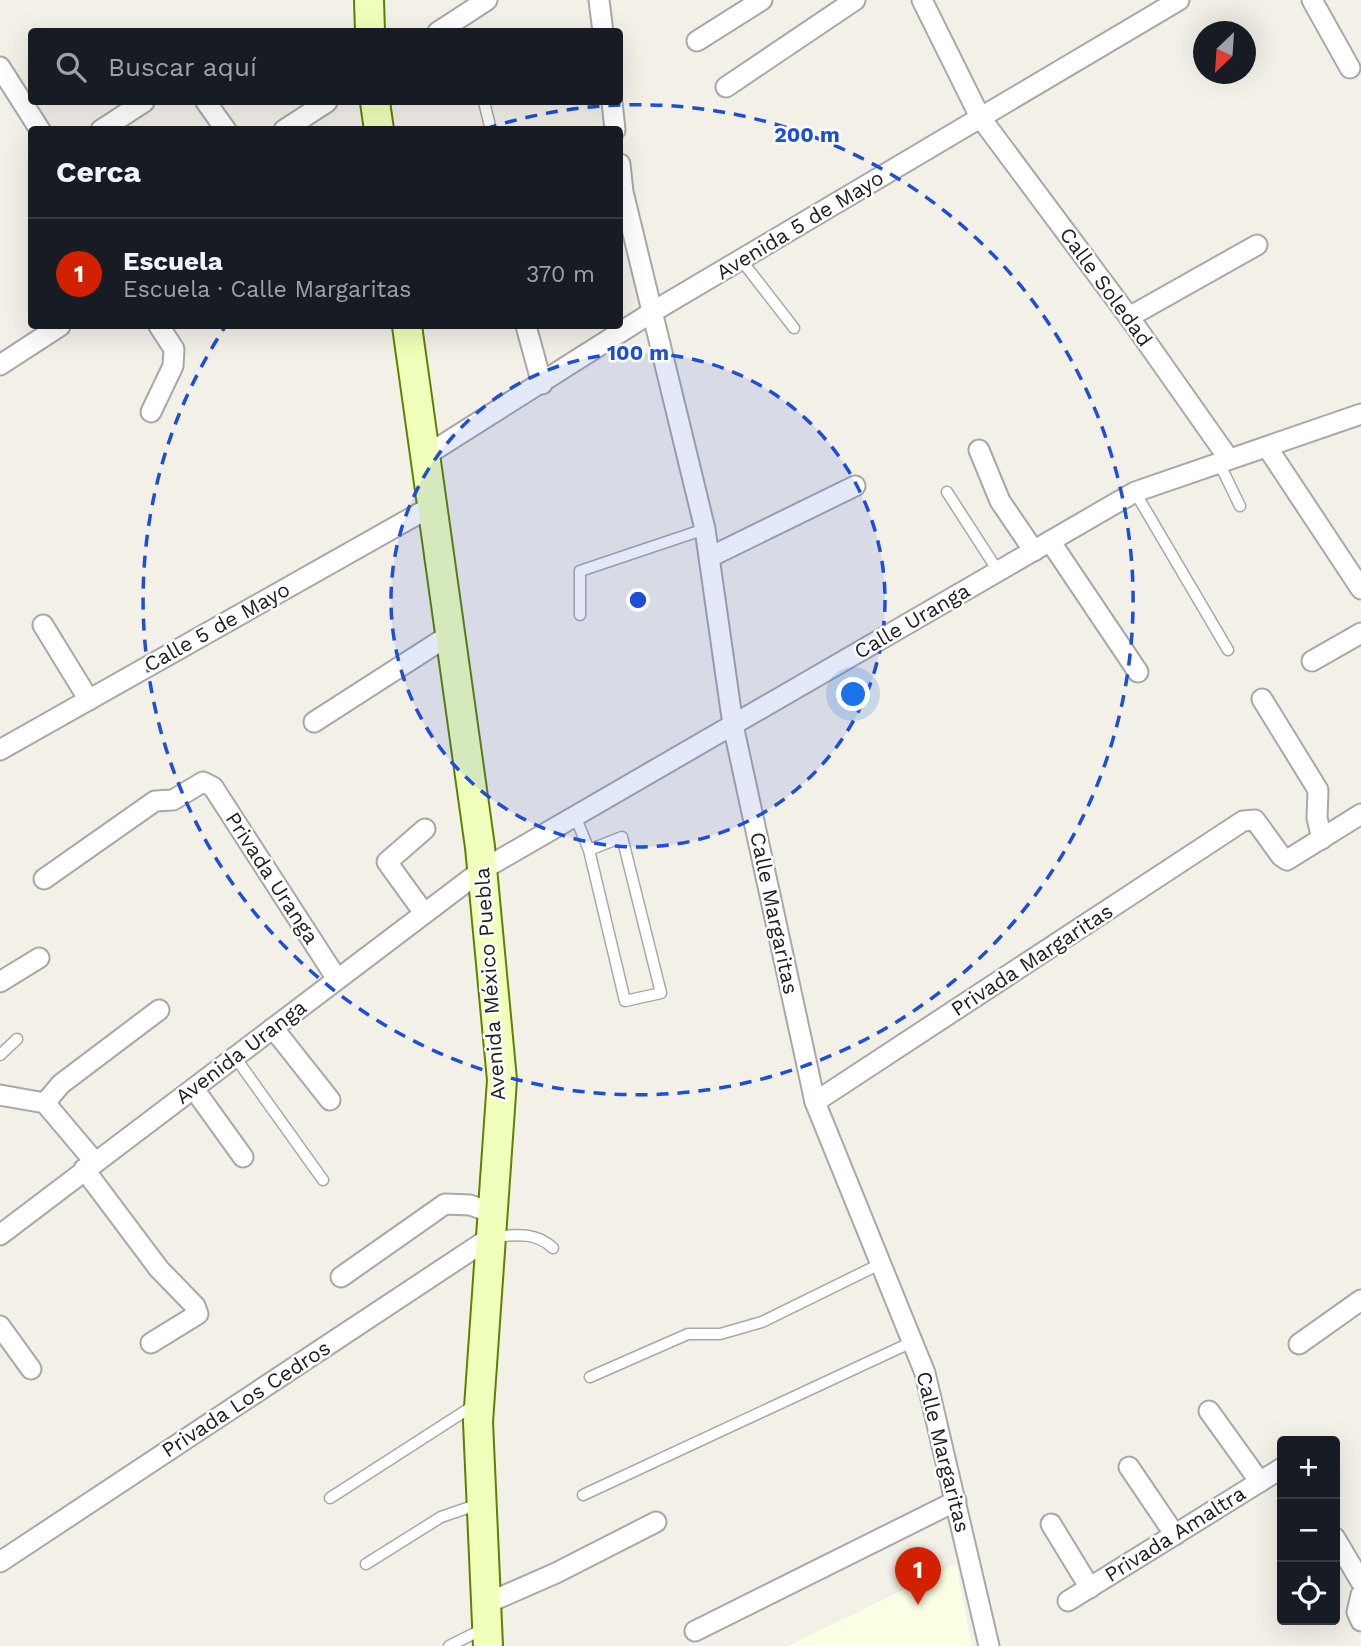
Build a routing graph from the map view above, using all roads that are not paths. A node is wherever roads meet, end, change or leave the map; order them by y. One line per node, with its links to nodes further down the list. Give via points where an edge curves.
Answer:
1 (369, 0): 9 (main road)
2 (487, 0): 10 (street, via 462,23)
3 (599, 0): 11 (street)
4 (762, 0): 12 (street)
5 (855, 0): 15 (street)
6 (922, 0): 22 (street, Calle Soledad)
7 (1179, 0): 22 (street, Avenida 5 de Mayo)
8 (1312, 0): 14 (street)
9 (370, 28)
10 (449, 28)
11 (602, 28)
12 (697, 40)
13 (0, 67): 23 (street)
14 (1350, 68)
15 (726, 87)
16 (139, 105): 24 (street)
17 (208, 105): 25 (street)
18 (322, 105): 26 (street)
19 (375, 105): 27 (main road)
20 (485, 105): 28 (lane)
21 (612, 105): 29 (street)
22 (980, 117): 32 (street, Avenida 5 de Mayo); 34 (street, Calle Soledad)
23 (37, 126)
24 (107, 126)
25 (223, 126)
26 (290, 126)
27 (378, 126)
28 (490, 126)
29 (615, 126)
30 (623, 192): 33 (street, Calle Margaritas)
31 (1257, 245): 34 (street)
32 (742, 261): 33 (street, Avenida 5 de Mayo); 35 (lane)
33 (654, 311): 41 (street, Avenida 5 de Mayo); 53 (street, Calle Margaritas)
34 (1129, 317): 47 (street, Calle Soledad)
35 (794, 328)
36 (55, 329): 40 (street)
37 (161, 329): 42 (street, via 174,349 173,366)
38 (407, 329): 46 (main road, Avenida México Puebla)
39 (527, 329): 41 (street)
40 (0, 365)
41 (542, 384): 46 (street, Avenida 5 de Mayo)
42 (151, 412)
43 (1361, 414): 44 (street, Calle Uranga)
44 (1267, 447): 47 (street, Calle Uranga); 57 (street)
45 (979, 450): 54 (street, via 1000,501)
46 (425, 456): 51 (main road, Avenida México Puebla)
47 (1222, 461): 50 (street, Calle Uranga); 52 (lane)
48 (855, 486): 55 (street)
49 (947, 492): 56 (lane)
50 (1135, 492): 54 (street, Calle Uranga); 62 (lane)
51 (434, 505): 60 (main road, Avenida México Puebla); 66 (street, Calle 5 de Mayo)
52 (1240, 506)
53 (705, 529): 55 (street, Calle Margaritas); 58 (lane, via 580,571)
54 (1042, 546): 56 (street, Calle Uranga); 64 (street)
55 (710, 557): 68 (street, Calle Margaritas)
56 (998, 571): 68 (street, Calle Uranga)
57 (1361, 589)
58 (580, 615)
59 (43, 625): 66 (street)
60 (451, 634): 67 (street); 75 (main road, Avenida México Puebla)
61 (1361, 634): 63 (street)
62 (1228, 650)
63 (1312, 661)
64 (1138, 672)
65 (1262, 699): 73 (street, via 1318,790)
66 (89, 700): 69 (street, Calle 5 de Mayo)
67 (314, 722)
68 (733, 725): 71 (street, Calle Uranga); 89 (street, Calle Margaritas)
69 (0, 750)
70 (1361, 814): 73 (street)
71 (575, 816): 74 (lane); 75 (street, Calle Uranga)
72 (425, 829): 77 (street, via 387,862)
73 (1322, 839): 89 (street, Privada Margaritas, via 1287,860 1249,818)
74 (589, 849): 74 (lane, via 622,837 661,993 625,1001)
75 (482, 870): 77 (street, Avenida Uranga); 94 (main road, Avenida México Puebla, via 502,1080)
76 (44, 879): 79 (street, Privada Uranga, via 155,801 173,800 203,782 213,787)
77 (424, 914): 79 (street, Avenida Uranga)
78 (39, 958): 80 (street)
79 (337, 979): 82 (street, Avenida Uranga)
80 (0, 982)
81 (159, 1010): 90 (street, via 61,1084)
82 (273, 1028): 85 (street, Avenida Uranga); 88 (street)
83 (17, 1039): 84 (lane)
84 (0, 1055)
85 (236, 1057): 86 (street, Avenida Uranga); 93 (lane)
86 (194, 1089): 91 (street); 92 (street, Avenida Uranga)
87 (0, 1095): 90 (street)
88 (330, 1100)
89 (815, 1101): 97 (street, Calle Margaritas)
90 (45, 1103): 92 (street)
91 (243, 1157)
92 (89, 1165): 95 (street, Avenida Uranga); 102 (street, via 159,1269 198,1314)
93 (323, 1180)
94 (492, 1225): 96 (lane, via 543,1239); 98 (street, via 470,1205 444,1204); 106 (main road, Avenida México Puebla); 119 (street, Privada Los Cedros)
95 (0, 1235)
96 (553, 1248)
97 (880, 1264): 101 (street, Calle Margaritas); 105 (lane, via 762,1322 720,1334 688,1334)
98 (341, 1277)
99 (1361, 1300): 103 (street)
100 (0, 1326): 104 (street)
101 (912, 1342): 111 (lane); 113 (street, Calle Margaritas, via 925,1373)
102 (151, 1343)
103 (1299, 1344)
104 (31, 1369)
105 (590, 1377)
106 (479, 1402): 112 (lane); 114 (main road, Avenida México Puebla)
107 (1209, 1411): 110 (street)
108 (1129, 1467): 117 (street)
109 (1277, 1471): 110 (street, Privada Amaltra)
110 (1259, 1482): 117 (street, Privada Amaltra)
111 (583, 1495)
112 (330, 1499)
113 (956, 1501): 127 (street); 129 (street, Calle Margaritas)
114 (480, 1504): 120 (lane, via 441,1517); 126 (main road, Avenida México Puebla)
115 (656, 1521): 126 (street, via 556,1573)
116 (1051, 1524): 122 (street)
117 (1175, 1535): 122 (street, Privada Amaltra)
118 (1340, 1546): 121 (street)
119 (0, 1562)
120 (366, 1564)
121 (1361, 1582)
122 (1090, 1588): 124 (street, Privada Amaltra)
123 (1361, 1595): 125 (street, via 1357,1612)
124 (1068, 1601)
125 (1361, 1621)
126 (486, 1626): 128 (lane)
127 (695, 1630)
128 (449, 1646)
129 (989, 1646)

